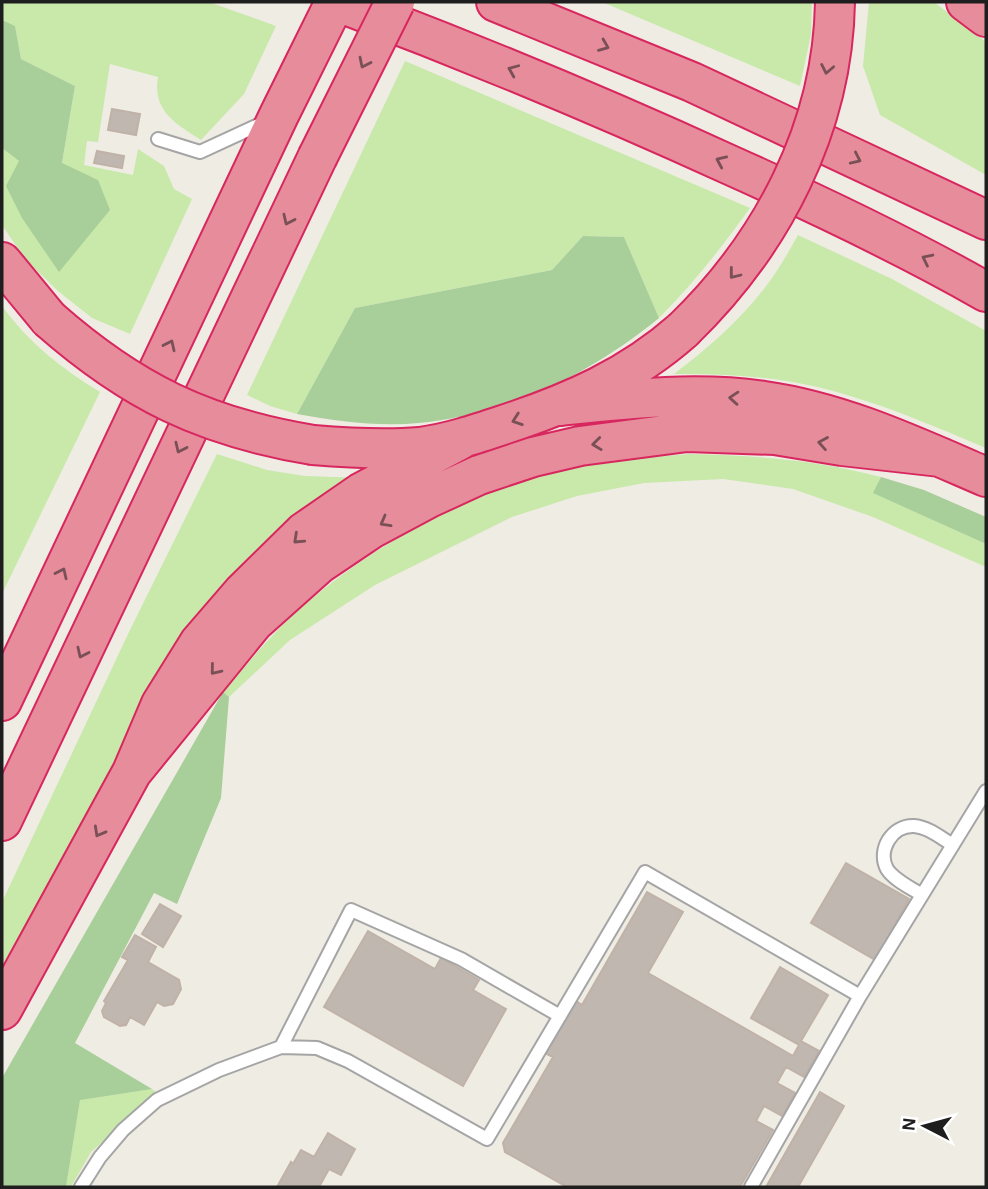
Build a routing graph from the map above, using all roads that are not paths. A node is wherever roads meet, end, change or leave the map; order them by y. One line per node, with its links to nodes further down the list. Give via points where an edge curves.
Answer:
1 (337, 2): 7 (highway); 11 (highway, one-way to 1, via 801,197 621,115)
2 (394, 2): 19 (highway, one-way to 19, bridge)
3 (495, 2): 9 (highway, one-way to 9, via 692,82)
4 (835, 2): 12 (highway, one-way to 12, bridge, via 823,91 803,159 750,254 683,330 631,369)
5 (967, 2): 6 (highway)
6 (986, 17)
7 (279, 115): 8 (lane, via 200,152); 16 (highway, one-way to 7)
8 (158, 139)
9 (986, 220)
10 (2, 262): 13 (highway, bridge, via 34,303 80,346 153,395 184,409 250,432 313,445 388,449)
11 (986, 292)
12 (561, 406): 13 (highway, one-way to 13); 14 (highway, one-way to 12, via 873,429 763,400 692,397)
13 (460, 440): 17 (highway, one-way to 17, via 362,492 304,533 243,592 199,643 167,694)
14 (940, 457): 15 (highway); 17 (highway, one-way to 17, via 775,435 687,432 580,446 479,475 371,529 319,564 254,622)
15 (986, 477)
16 (2, 701)
17 (132, 772): 23 (highway, one-way to 23)
18 (986, 791): 20 (lane)
19 (2, 821)
20 (953, 845): 21 (lane); 21 (lane, via 915,826 898,830 886,843 888,869)
21 (922, 895): 22 (lane)
22 (860, 996): 24 (lane, via 645,872); 27 (lane)
23 (2, 1010)
24 (560, 1016): 25 (lane, via 487,1139 348,1061 317,1048); 25 (lane, via 461,959 351,910)
25 (281, 1047): 26 (lane, via 157,1100 123,1130)
26 (80, 1187)
27 (751, 1187)

